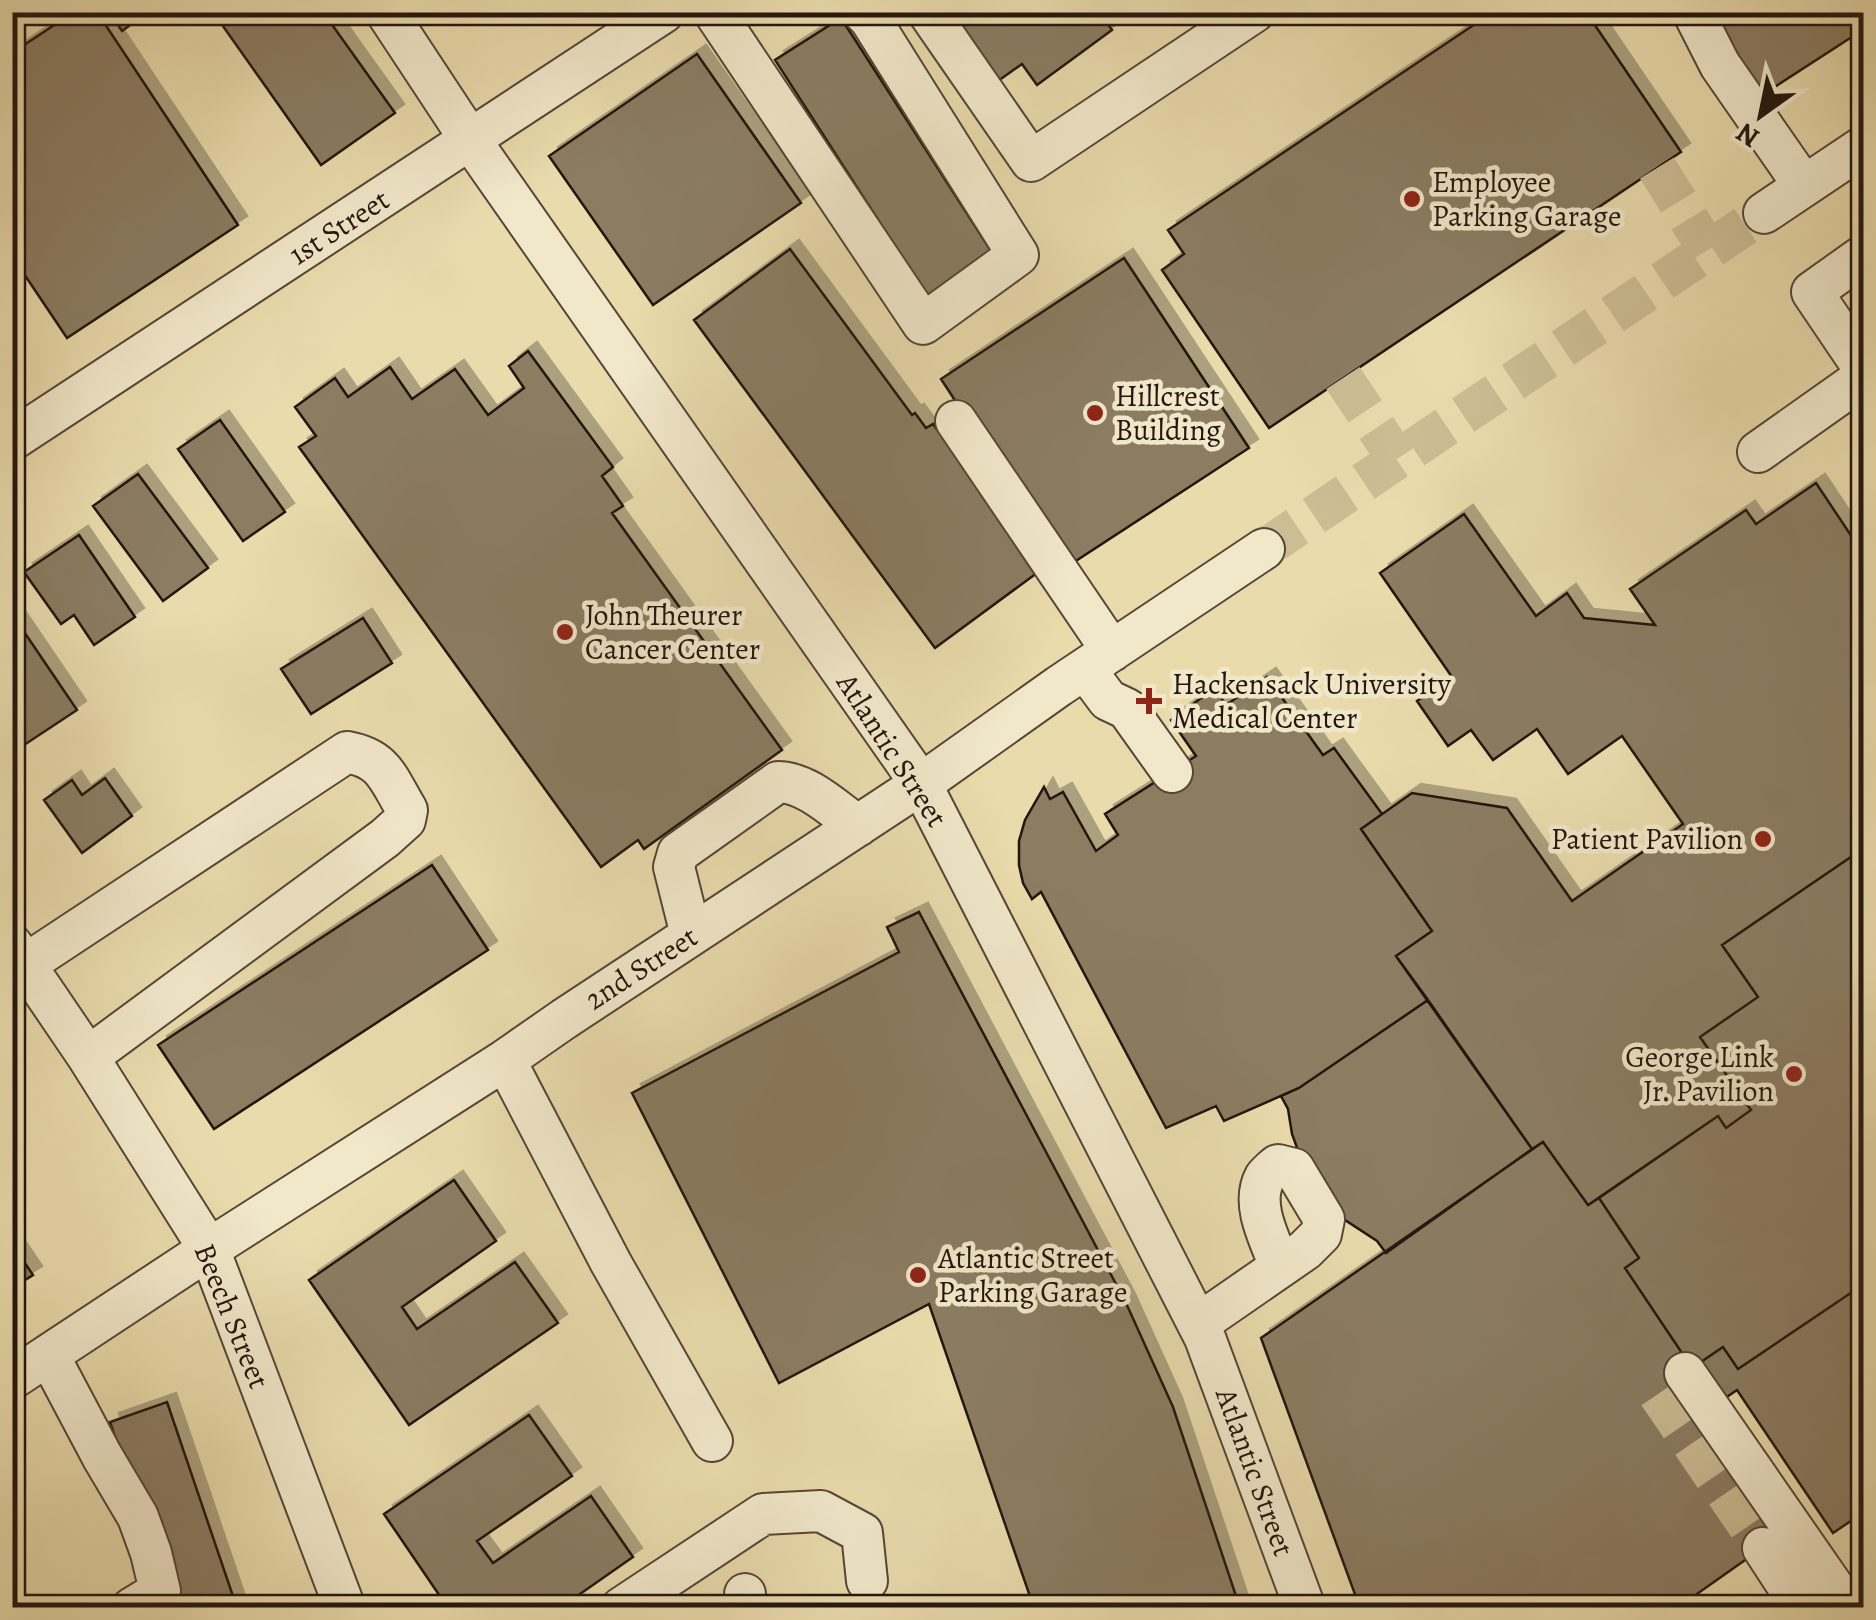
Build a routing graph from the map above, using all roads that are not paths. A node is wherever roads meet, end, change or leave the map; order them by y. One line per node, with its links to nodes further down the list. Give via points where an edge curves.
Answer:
1 (386, 12): 8 (street, Atlantic Street)
2 (664, 12): 8 (street, 1st Street)
3 (714, 12): 4 (street, via 923,324 1018,255)
4 (863, 12)
5 (928, 12): 6 (street, via 1031,161)
6 (1254, 12)
7 (1693, 12): 10 (street, via 1720,64)
8 (471, 141): 16 (street, 1st Street); 21 (street, Atlantic Street)
9 (1864, 146): 10 (street)
10 (1804, 186): 11 (street)
11 (1764, 213)
12 (1864, 255): 13 (street, via 1812,292)
13 (1864, 369)
14 (1864, 377): 17 (street)
15 (956, 421): 19 (street)
16 (12, 440)
17 (1758, 452)
18 (1264, 549): 19 (street, 2nd Street)
19 (1102, 673): 20 (street, via 1106,722); 21 (street, 2nd Street)
20 (1161, 778)
21 (921, 784): 22 (street, 2nd Street); 29 (street, Atlantic Street)
22 (858, 826): 23 (street, 2nd Street); 23 (street, via 814,794 778,782 678,853 674,867)
23 (691, 935): 26 (street, 2nd Street)
24 (19, 955): 25 (street, Beech Street); 25 (street, via 346,752 379,764 407,810 405,820)
25 (88, 1057): 27 (street, Beech Street)
26 (505, 1060): 27 (street, 2nd Street); 33 (street)
27 (209, 1249): 30 (street, 2nd Street); 38 (street, Beech Street)
28 (1280, 1266): 29 (street)
29 (1198, 1324): 40 (street, Atlantic Street)
30 (49, 1356): 32 (street, 2nd Street); 37 (street, via 151,1554 160,1591)
31 (1685, 1373): 36 (street)
32 (12, 1379)
33 (712, 1441)
34 (1763, 1548): 36 (street)
35 (866, 1595): 39 (street, via 862,1532 822,1511 762,1514)
36 (1829, 1595)
37 (132, 1608)
38 (345, 1608)
39 (621, 1608)
40 (1305, 1608)

